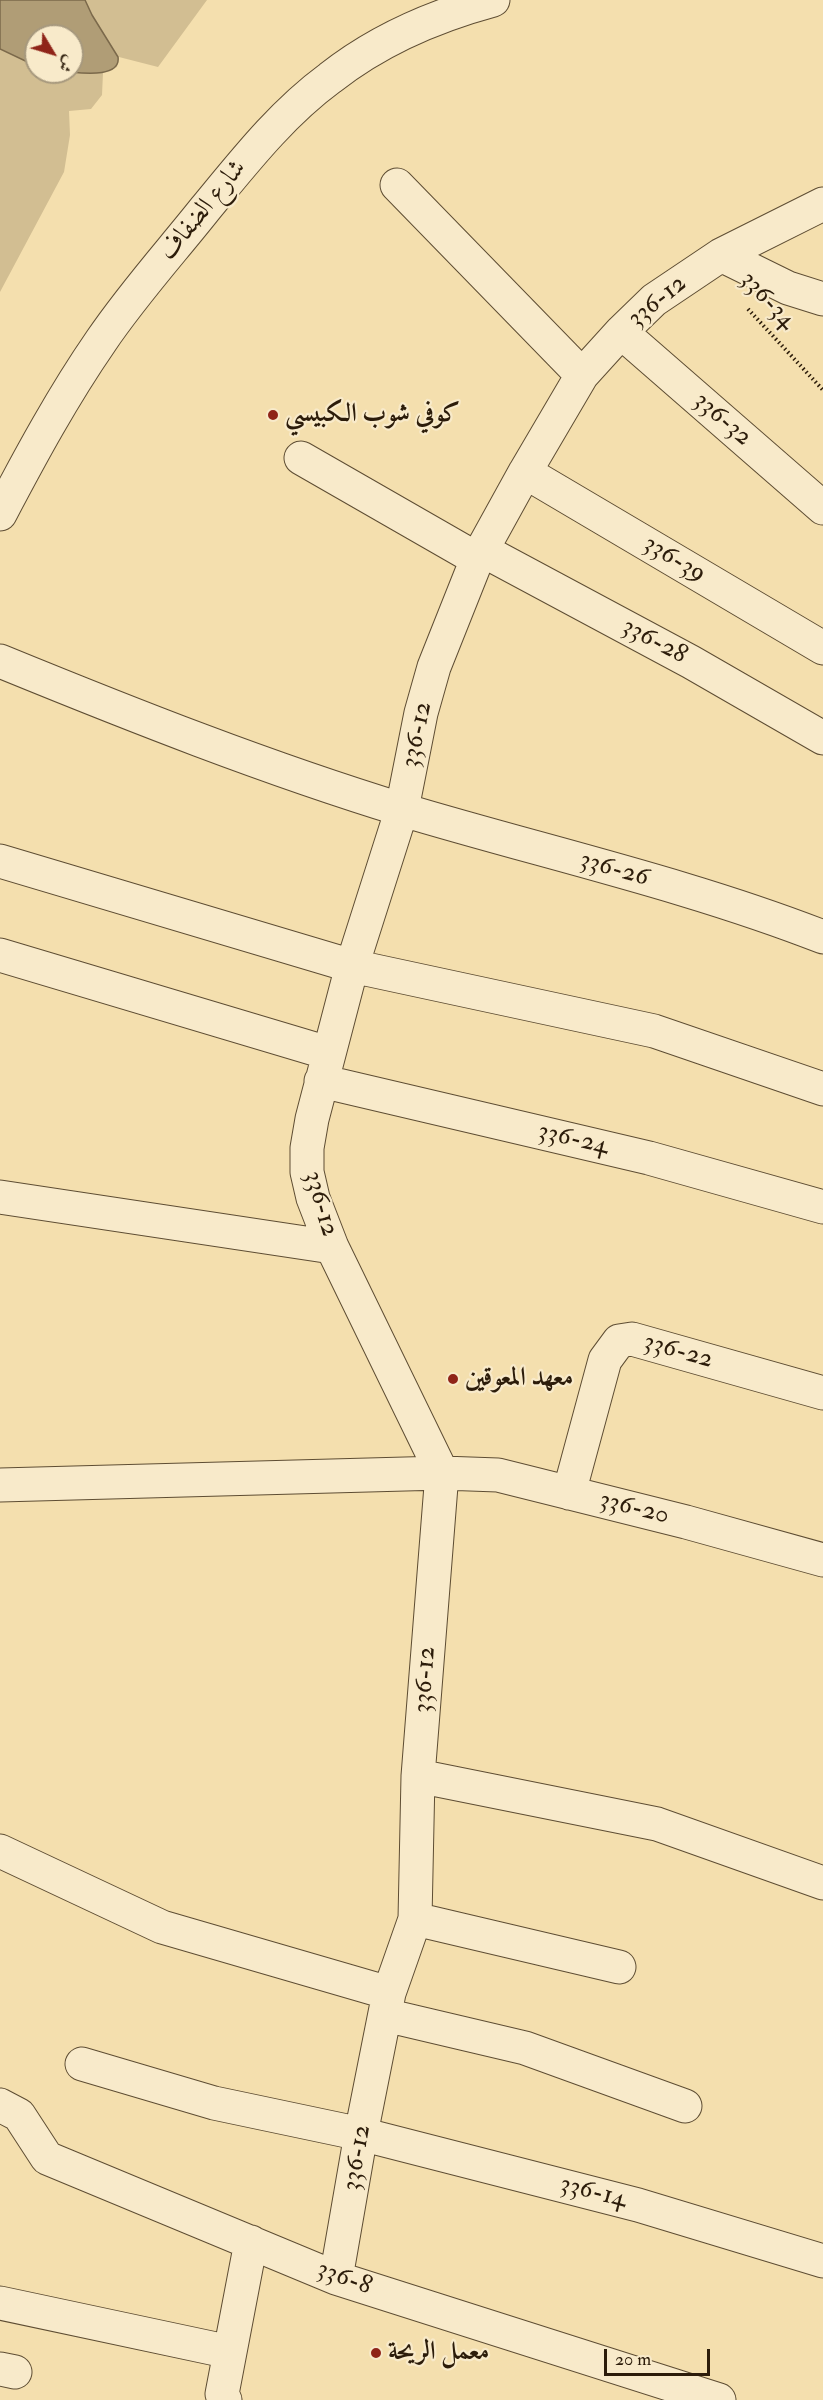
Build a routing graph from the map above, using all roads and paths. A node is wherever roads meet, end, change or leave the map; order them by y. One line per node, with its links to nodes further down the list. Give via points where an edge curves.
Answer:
1 (493, 0): 13 (street, شارع الضفاف, via 416,26 356,59 328,78 259,144 101,340)
2 (397, 185): 8 (street)
3 (817, 215): 4 (street, 336-12)
4 (721, 255): 5 (street, via 788,288); 7 (street, 336-12, via 654,300)
5 (823, 299)
6 (746, 306): 9 (path, 336-34)
7 (621, 332): 8 (street, 336-12); 12 (street, 336-32)
8 (582, 375): 11 (street, 336-12)
9 (823, 390)
10 (301, 458): 14 (street, 336-28)
11 (525, 472): 14 (street, 336-12); 15 (street, 336-39)
12 (823, 508)
13 (0, 514)
14 (480, 555): 17 (street, 336-28, via 691,662); 18 (street, 336-12, via 434,667)
15 (823, 648)
16 (0, 661): 18 (street, 336-26, via 306,778)
17 (823, 738)
18 (402, 809): 20 (street, 336-26, via 635,875); 22 (street, 336-12)
19 (0, 861): 22 (street)
20 (823, 938)
21 (0, 955): 23 (street, 336-24)
22 (352, 966): 23 (street, 336-12); 24 (street, via 654,1031)
23 (325, 1067): 26 (street, 336-24); 27 (street, 336-12, via 307,1148 307,1172)
24 (823, 1089)
25 (0, 1197): 27 (street)
26 (823, 1207)
27 (332, 1247): 29 (street, 336-12)
28 (823, 1393): 31 (street, 336-22, via 632,1339 619,1341 605,1360)
29 (442, 1473): 30 (street, 336-20); 31 (street, 336-20, via 498,1475); 33 (street, 336-12)
30 (0, 1485)
31 (569, 1493): 32 (street, 336-20)
32 (823, 1560)
33 (418, 1776): 35 (street, via 657,1824); 36 (street, 336-12)
34 (0, 1851): 38 (street, via 162,1928)
35 (823, 1882)
36 (415, 1919): 37 (street); 38 (street, 336-12)
37 (619, 1967)
38 (387, 2004): 41 (street, via 525,2048); 42 (street, 336-12)
39 (82, 2064): 42 (street, 336-14, via 214,2103)
40 (0, 2105): 43 (street, 336-8, via 19,2115 47,2158)
41 (685, 2106)
42 (361, 2134): 44 (street, 336-14, via 638,2205); 45 (street, 336-12)
43 (251, 2242): 45 (street, 336-8); 47 (street)
44 (823, 2261)
45 (336, 2278): 49 (street, 336-8)
46 (0, 2303): 47 (street)
47 (230, 2352): 48 (street, via 222,2394)
48 (225, 2400)
49 (719, 2400)

